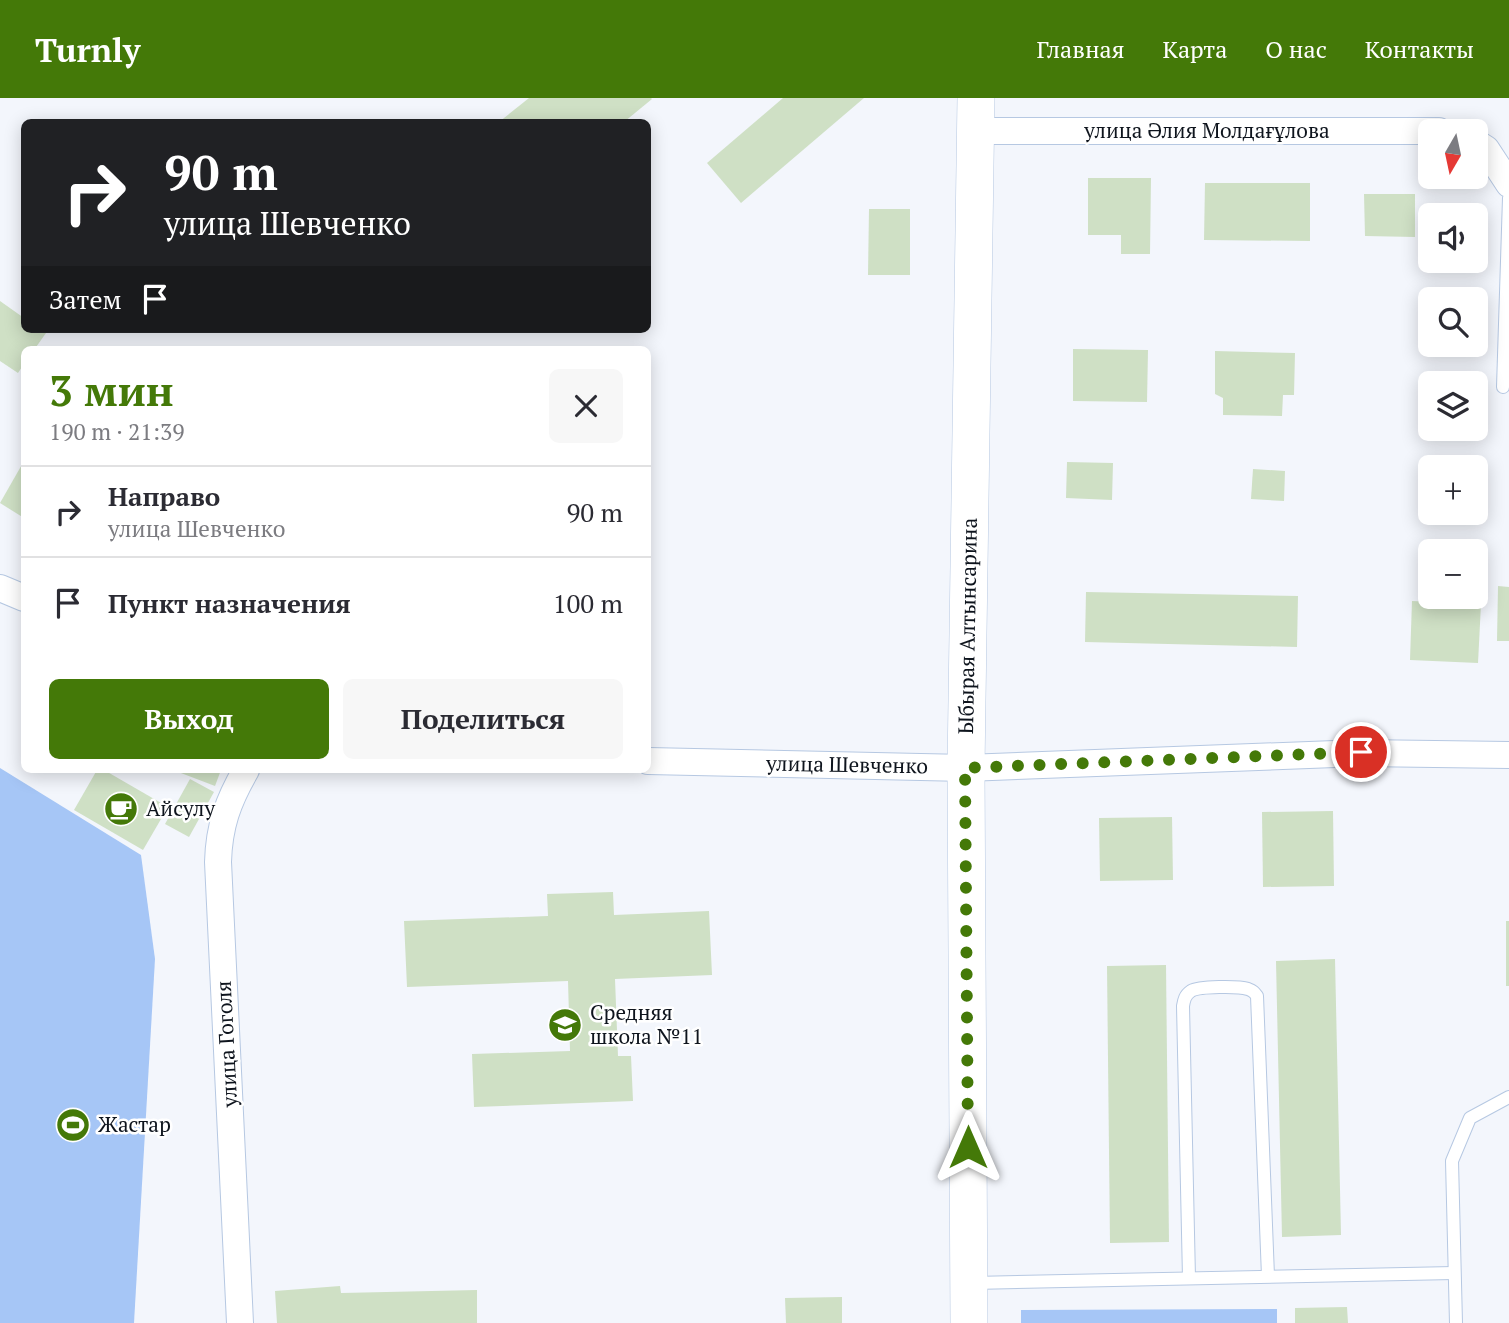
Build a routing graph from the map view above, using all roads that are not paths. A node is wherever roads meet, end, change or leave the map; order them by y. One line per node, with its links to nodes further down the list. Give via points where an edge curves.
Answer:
1 (975, 114): 2 (street, улица Әлия Молдағұлова); 11 (street, Ыбырая Алтынсарина)
2 (1418, 130)
3 (1488, 152): 4 (street)
4 (1509, 184)
5 (1509, 198): 6 (lane)
6 (1503, 387)
7 (0, 589): 8 (street)
8 (21, 597)
9 (1509, 755): 11 (street, улица Шевченко, via 1361,752)
10 (651, 761): 11 (street, улица Шевченко)
11 (965, 768): 17 (street, Ыбырая Алтынсарина)
12 (244, 773): 18 (street, улица Гоголя, via 226,809 218,843)
13 (1509, 1097): 14 (lane, via 1470,1118 1452,1161)
14 (1454, 1273): 15 (lane); 20 (lane)
15 (1268, 1276): 16 (lane); 16 (lane, via 1257,996 1240,988 1199,989 1187,995 1183,1006)
16 (1189, 1279): 17 (lane)
17 (969, 1283): 19 (street, Ыбырая Алтынсарина)
18 (240, 1323)
19 (969, 1323)
20 (1457, 1323)

